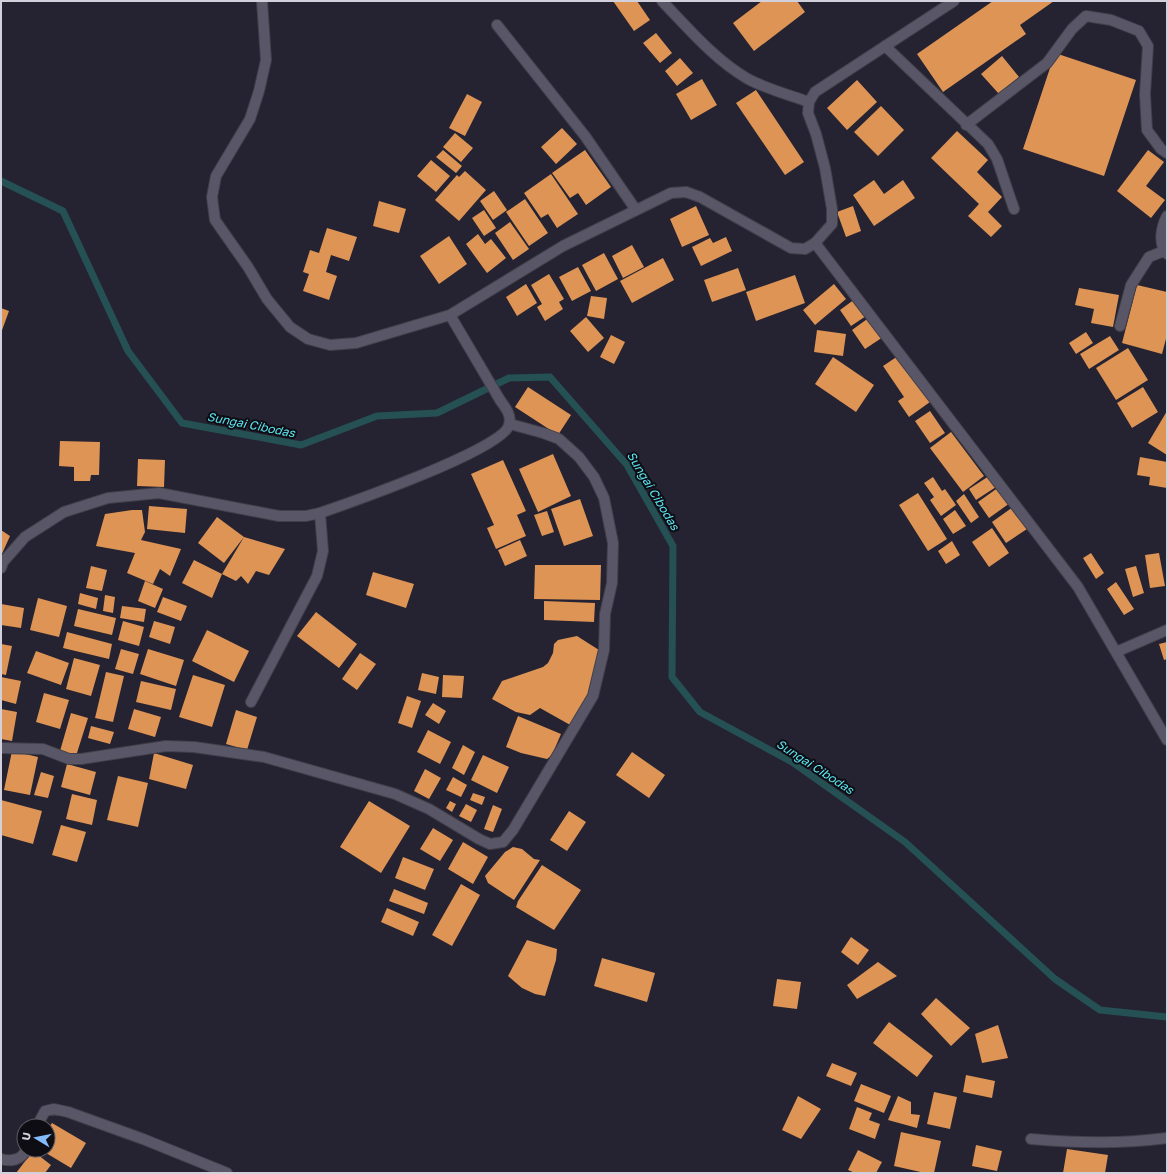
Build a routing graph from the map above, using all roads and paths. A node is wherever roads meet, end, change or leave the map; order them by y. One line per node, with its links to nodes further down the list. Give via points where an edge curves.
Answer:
1 (262, 1): 14 (street, via 266,60 250,119 216,176 212,197 216,220 267,299 290,327 308,340 330,345 356,343)
2 (662, 1): 6 (street, via 695,36 732,68 750,80)
3 (954, 1): 5 (street)
4 (497, 25): 10 (street, via 585,136)
5 (885, 46): 6 (street, via 815,92); 7 (street)
6 (809, 102): 12 (street, via 808,113 825,168 832,209 832,224)
7 (966, 125): 8 (street, via 1047,64 1072,29 1086,16 1111,20 1139,32 1148,46 1145,94 1147,130); 9 (street, via 988,144 997,159)
8 (1167, 153)
9 (1014, 209)
10 (636, 210): 12 (street, via 671,193 686,192 700,197 790,248 805,249); 14 (street, via 563,246)
11 (1167, 216): 13 (street, via 1161,236)
12 (815, 243): 20 (street, via 1078,587)
13 (1165, 253): 15 (street, via 1149,257 1131,285)
14 (450, 316): 16 (street, via 508,411)
15 (1120, 326)
16 (510, 424): 17 (street, via 498,438 486,446 406,482); 23 (street, via 559,439 579,457 594,477 604,498 613,543 612,583 605,614 604,650 593,696 513,830 503,842 490,844 478,839 429,809 395,794 264,757 194,747 166,746 69,760 43,748)
17 (320, 513): 18 (street, via 279,516 159,493 108,498 64,512 25,537 3,562); 21 (street, via 323,550 317,576)
18 (1, 568)
19 (1167, 630): 20 (street)
20 (1116, 652): 22 (street)
21 (250, 702)
22 (1167, 740)
23 (1, 748)
24 (41, 1118): 29 (street, via 45,1111 54,1109 68,1112)
25 (1167, 1138): 26 (street, via 1132,1143 1092,1144)
26 (1031, 1139)
27 (18, 1158): 28 (street, via 8,1161)
28 (1, 1159)
29 (227, 1173)

